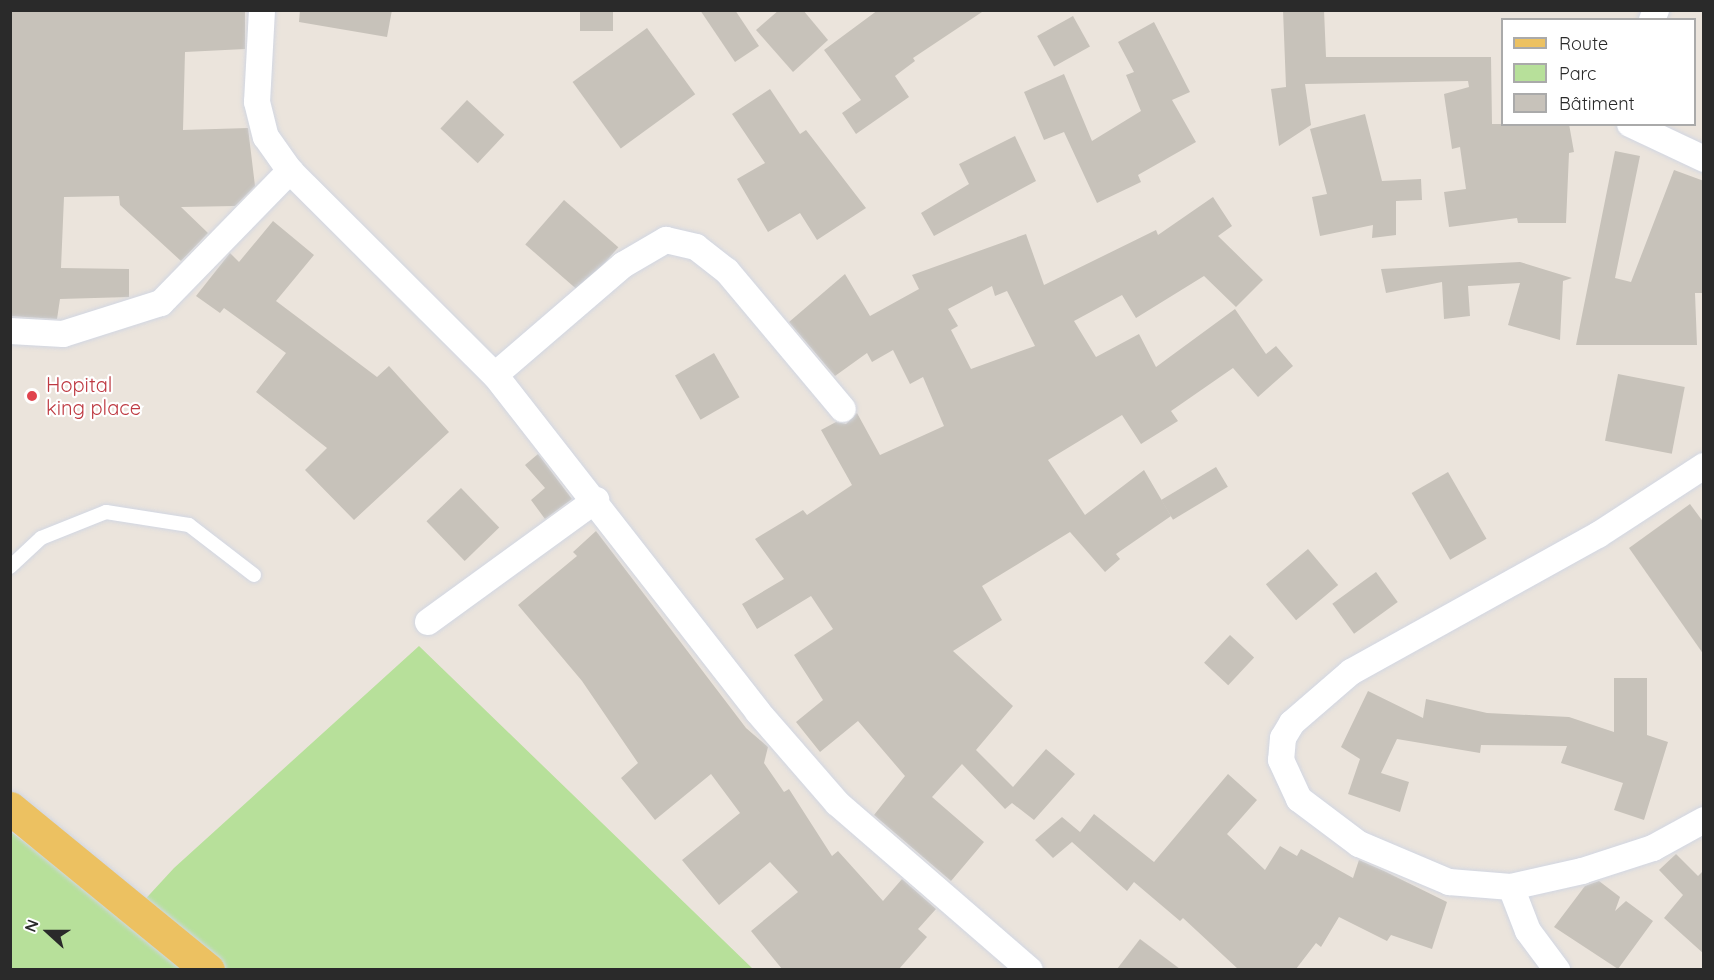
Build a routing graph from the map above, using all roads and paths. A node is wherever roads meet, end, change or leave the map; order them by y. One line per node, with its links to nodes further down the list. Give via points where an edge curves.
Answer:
1 (262, 10): 4 (street, via 257,102 266,136)
2 (1634, 126): 3 (street)
3 (1704, 159)
4 (290, 171): 5 (street, via 161,303 63,334); 6 (street)
5 (10, 331)
6 (495, 375): 7 (street, via 623,265 666,240 696,247 727,271); 9 (street)
7 (843, 409)
8 (1704, 466): 15 (street, via 1598,535 1373,657 1313,700 1283,738 1286,779 1299,799 1359,844 1449,882)
9 (596, 500): 12 (street); 17 (street, via 819,784 870,835)
10 (10, 567): 11 (lane, via 41,538 106,512 189,525)
11 (254, 575)
12 (428, 622)
13 (10, 808): 16 (main road)
14 (1704, 819): 15 (street, via 1653,848)
15 (1511, 887): 18 (street, via 1528,931)
16 (208, 969)
17 (1030, 969)
18 (1557, 969)

